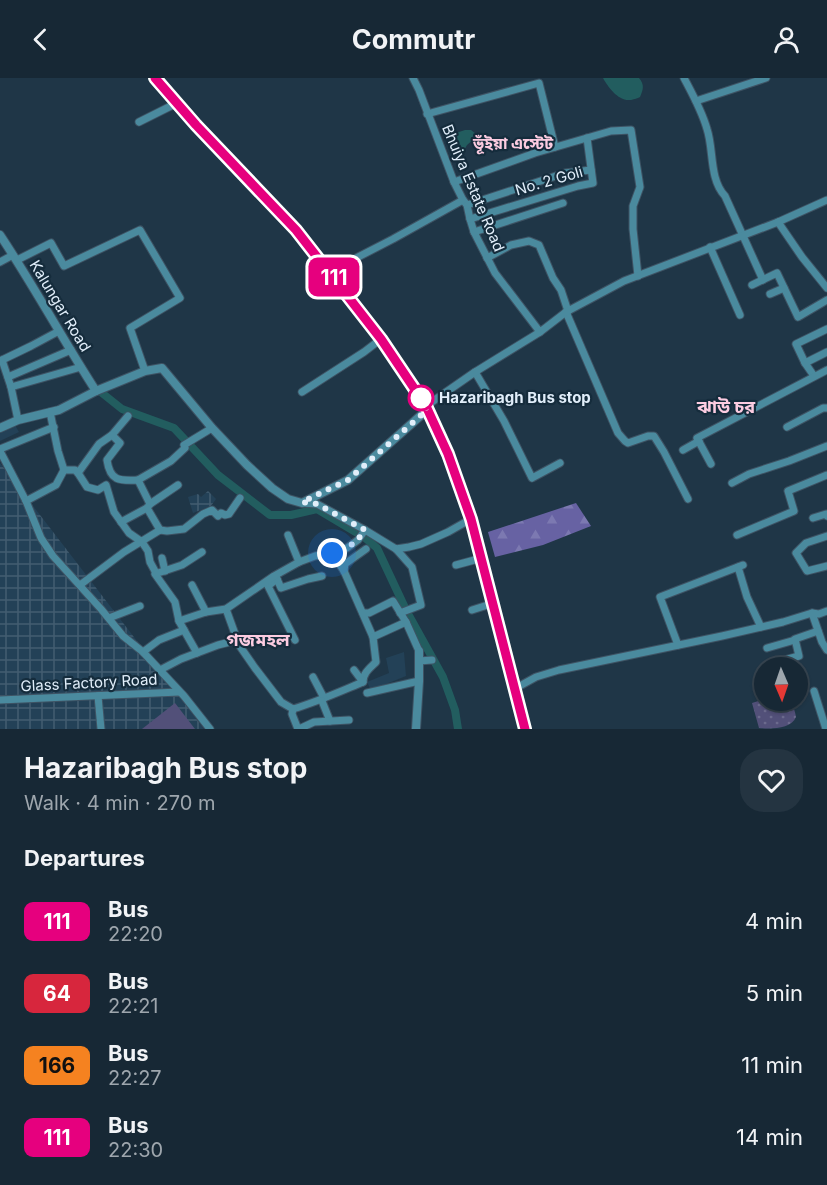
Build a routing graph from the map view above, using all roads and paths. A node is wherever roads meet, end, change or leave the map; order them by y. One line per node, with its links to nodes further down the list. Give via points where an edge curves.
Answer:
1 (155, 78): 6 (highway)
2 (413, 78): 7 (street, Bhuiya Estate Road)
3 (684, 78): 5 (street)
4 (766, 78): 5 (street)
5 (696, 101): 19 (street, via 708,130 716,180)
6 (177, 103): 8 (street); 25 (highway, via 296,230)
7 (427, 114): 10 (street, via 539,83); 12 (street, Bhuiya Estate Road)
8 (139, 122)
9 (587, 138): 10 (street); 11 (street, No. 2 Goli); 26 (street, via 631,130 640,186 633,206)
10 (555, 147): 12 (street)
11 (591, 170): 14 (street, via 565,173); 16 (street, No. 2 Goli, via 593,183)
12 (454, 182): 14 (street, Bhuiya Estate Road)
13 (827, 200): 17 (street)
14 (465, 203): 16 (street, Bhuiya Estate Road); 25 (street)
15 (563, 203): 18 (street)
16 (470, 219): 18 (street, Bhuiya Estate Road)
17 (778, 222): 19 (street); 30 (street)
18 (474, 232): 23 (street, Bhuiya Estate Road)
19 (743, 235): 21 (street); 27 (street)
20 (0, 236): 22 (street, Kalungar Road)
21 (710, 247): 26 (street); 34 (street)
22 (15, 258): 24 (street); 36 (street, Kalungar Road); 45 (street, via 51,243 64,266 140,230 180,298 130,328)
23 (487, 258): 33 (street, via 529,241 539,245); 37 (street, Bhuiya Estate Road)
24 (0, 262)
25 (329, 272): 38 (highway)
26 (638, 276): 33 (street)
27 (763, 280): 28 (street); 29 (street, via 777,273)
28 (752, 285)
29 (784, 288): 31 (street); 32 (street, via 798,317)
30 (827, 288)
31 (770, 294)
32 (827, 300)
33 (567, 311): 37 (street); 77 (street, via 618,433 628,443 654,436)
34 (740, 315)
35 (827, 329): 42 (street, via 796,344)
36 (59, 331): 39 (street, Kalungar Road); 41 (street)
37 (540, 332): 46 (street)
38 (381, 339): 51 (street); 52 (highway)
39 (71, 350): 43 (street, Kalungar Road); 48 (street)
40 (827, 352): 42 (street)
41 (1, 359): 48 (street)
42 (805, 363): 47 (street)
43 (81, 367): 49 (street); 50 (street, Kalungar Road)
44 (827, 370): 47 (street)
45 (145, 371): 50 (street); 60 (street, via 162,368)
46 (475, 372): 52 (street); 66 (street, via 532,478)
47 (814, 376): 62 (street, via 697,438)
48 (8, 377): 49 (street)
49 (11, 387): 56 (street)
50 (96, 391): 54 (street)
51 (302, 392)
52 (427, 408): 79 (street, via 348,480); 83 (highway)
53 (827, 408): 57 (street)
54 (50, 412): 56 (street); 59 (street)
55 (128, 416): 61 (street)
56 (18, 420): 58 (street)
57 (787, 427)
58 (0, 428)
59 (54, 428): 64 (street); 68 (street)
60 (212, 428): 72 (street); 79 (street, via 272,488 288,499)
61 (112, 435): 69 (street, via 99,444); 71 (street, via 120,443 107,460)
62 (699, 441): 65 (street); 67 (street)
63 (827, 446): 73 (street)
64 (0, 450): 78 (street)
65 (683, 450)
66 (560, 463)
67 (711, 464)
68 (64, 471): 69 (street); 78 (street, via 56,485)
69 (78, 473): 74 (street, via 87,487 98,490)
70 (827, 475): 88 (street, via 788,490 794,511)
71 (114, 477): 72 (street); 74 (street)
72 (138, 480): 80 (street)
73 (732, 483)
74 (106, 485): 84 (street)
75 (178, 486): 80 (street)
76 (240, 498): 85 (street, via 229,514 218,516 212,510 184,529)
77 (688, 498)
78 (26, 501): 105 (street, via 41,538)
79 (302, 502): 86 (street, via 317,504)
80 (148, 506): 84 (street); 85 (street)
81 (827, 517): 82 (street)
82 (813, 518)
83 (471, 519): 92 (street, via 421,544); 96 (highway)
84 (121, 522): 90 (street)
85 (160, 530): 90 (street)
86 (365, 530): 92 (street); 94 (street, via 347,548)
87 (288, 535): 97 (street)
88 (736, 535)
89 (827, 536): 99 (street, via 806,543 796,553 807,571)
90 (141, 542): 102 (street); 105 (street)
91 (366, 549): 101 (street, via 345,564)
92 (396, 549): 114 (street, via 412,567 421,605)
93 (202, 552): 100 (street)
94 (332, 553): 97 (street); 101 (street)
95 (162, 558): 100 (street)
96 (482, 558): 98 (street); 107 (highway)
97 (299, 562): 104 (street)
98 (456, 565)
99 (827, 566)
100 (165, 571): 102 (street)
101 (344, 571): 113 (street)
102 (155, 574): 117 (street, via 175,602)
103 (322, 576): 104 (street, via 281,588)
104 (275, 577): 109 (street); 124 (street, via 268,586)
105 (80, 585): 116 (street)
106 (192, 585): 112 (street)
107 (494, 603): 110 (street); 138 (highway)
108 (141, 606): 116 (street)
109 (226, 609): 112 (street); 123 (street)
110 (472, 610)
111 (827, 611): 115 (street)
112 (206, 612): 117 (street)
113 (363, 613): 114 (street, via 393,602); 122 (street)
114 (400, 613): 118 (street)
115 (812, 613): 119 (street); 121 (street)
116 (109, 618): 130 (street)
117 (179, 621): 120 (street)
118 (406, 622): 122 (street); 129 (street)
119 (761, 627): 126 (street); 126 (street, via 747,597 741,566 660,597)
120 (184, 630): 130 (street); 131 (street)
121 (819, 631): 125 (street); 128 (street)
122 (373, 637): 137 (street, via 376,662)
123 (238, 640): 131 (street); 145 (street, via 281,702)
124 (295, 640)
125 (795, 640): 127 (street); 132 (street)
126 (678, 645): 138 (street, via 559,670)
127 (766, 648)
128 (827, 650)
129 (419, 651): 136 (street, via 426,661)
130 (142, 652): 133 (street)
131 (197, 653): 133 (street)
132 (800, 657)
133 (160, 670): 140 (street)
134 (354, 670): 137 (street)
135 (313, 677): 143 (street)
136 (419, 681): 141 (street); 151 (street)
137 (363, 682): 143 (street)
138 (516, 688): 152 (highway)
139 (814, 691): 153 (street)
140 (179, 692): 142 (street, Glass Factory Road); 149 (street)
141 (367, 693)
142 (98, 696): 144 (street, Glass Factory Road); 148 (street)
143 (323, 699): 145 (street); 147 (street)
144 (0, 700)
145 (293, 709): 150 (street)
146 (349, 720): 147 (street)
147 (330, 721): 150 (street)
148 (101, 729)
149 (210, 729)
150 (298, 729)
151 (416, 729)
152 (525, 729)
153 (826, 729)

